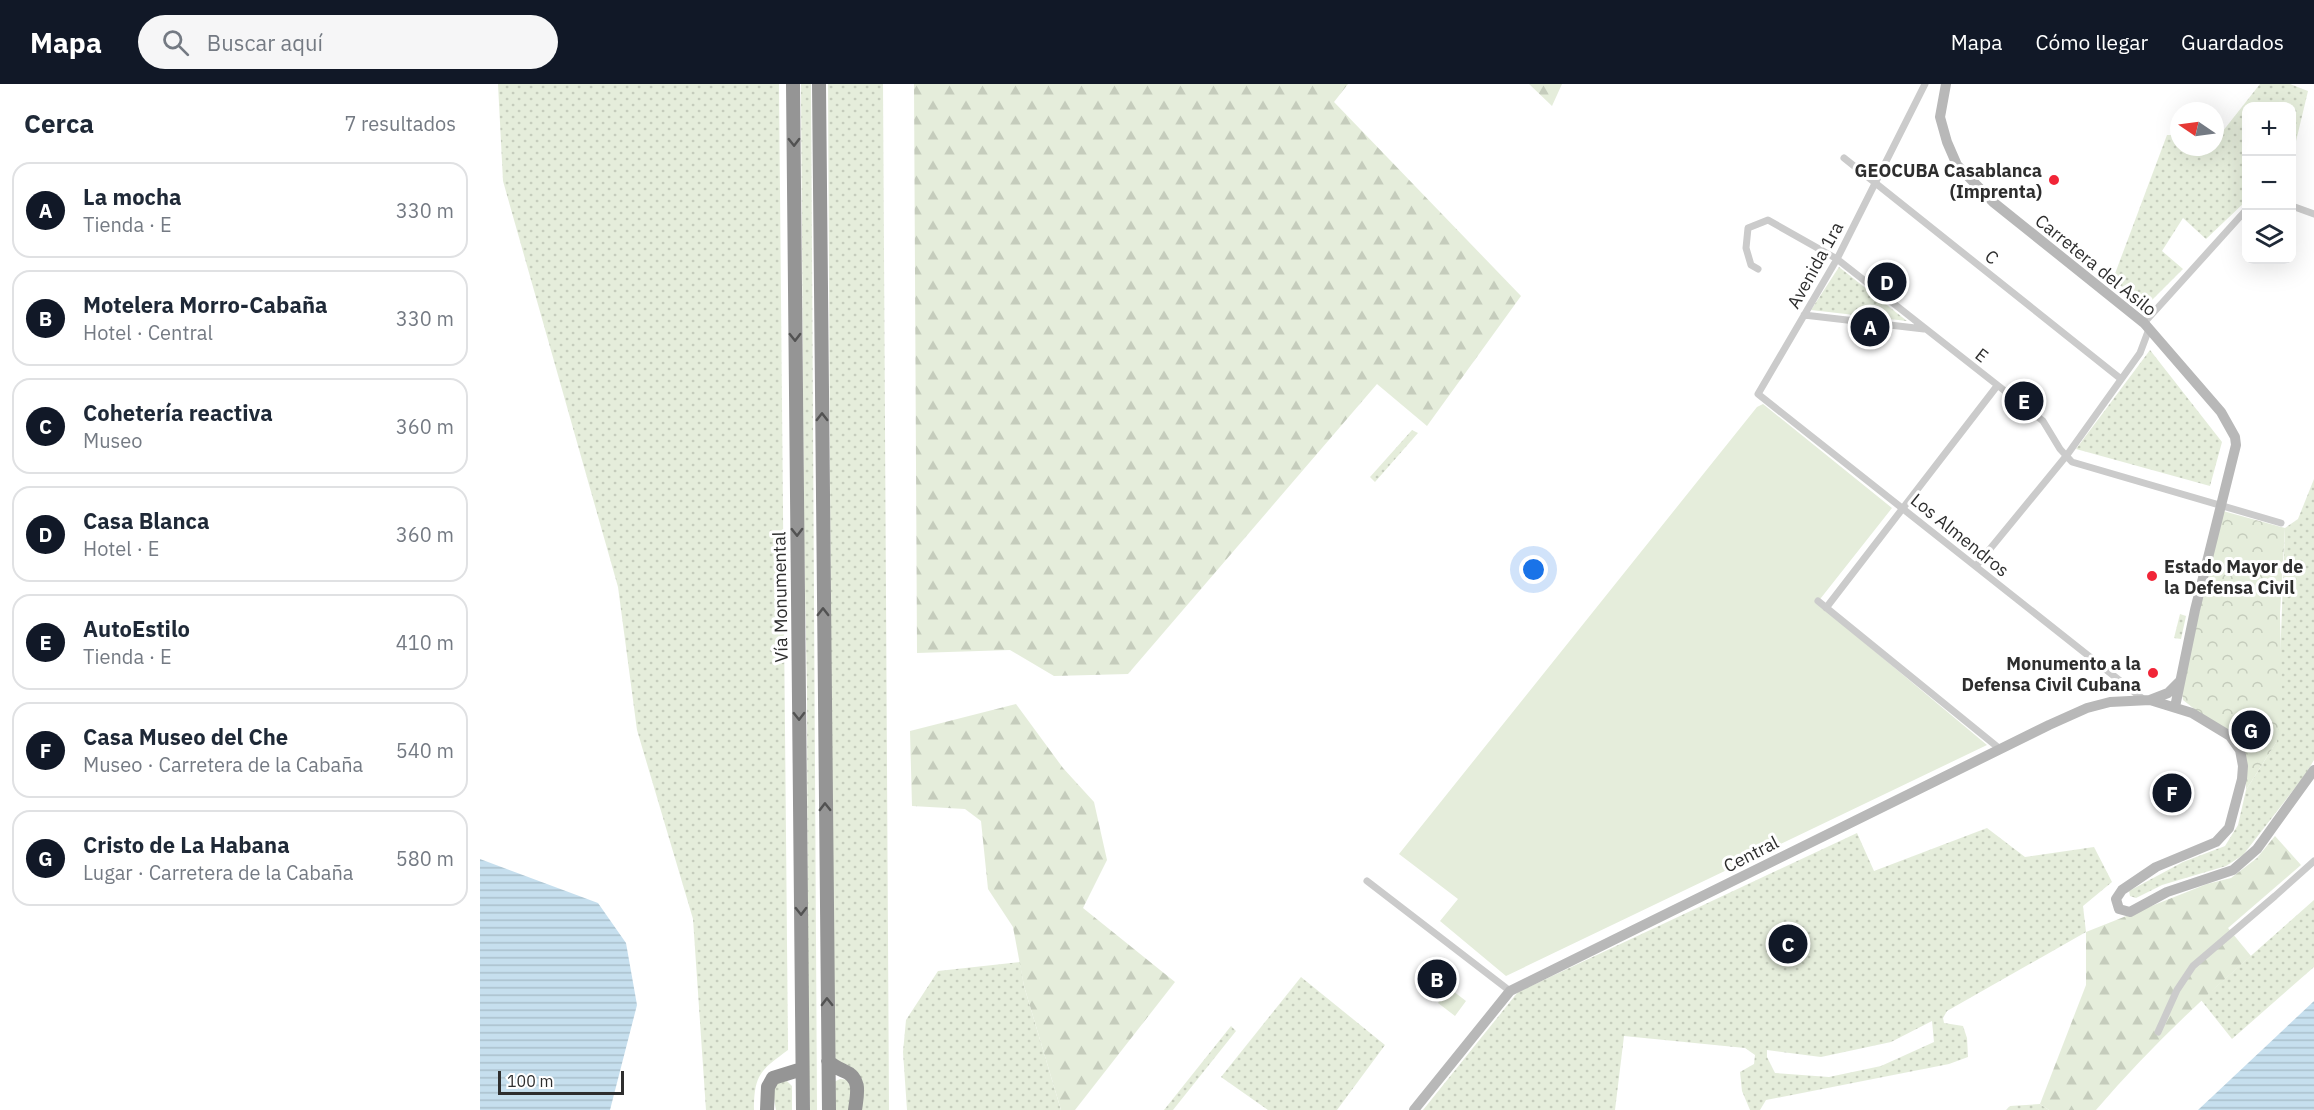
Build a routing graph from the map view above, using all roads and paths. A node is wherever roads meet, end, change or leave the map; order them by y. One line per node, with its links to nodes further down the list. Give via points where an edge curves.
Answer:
1 (793, 84): 37 (highway, Vía Monumental, one-way to 37)
2 (819, 84): 36 (highway, one-way to 2)
3 (1925, 84): 6 (street, Avenida 1ra)
4 (1943, 85): 13 (street, Carretera del Asilo, via 1940,117 1957,165 1993,202)
5 (1844, 158): 6 (street, C)
6 (1876, 184): 10 (street, Avenida 1ra); 15 (street, C)
7 (2296, 207): 8 (street)
8 (2314, 214)
9 (2242, 216): 13 (street)
10 (1837, 259): 11 (street, E, via 1768,220 1748,228 1746,248 1751,265); 12 (street, Avenida 1ra); 14 (street, E)
11 (1758, 269)
12 (1804, 315): 14 (street); 17 (street, Avenida 1ra)
13 (2147, 326): 15 (street, via 2140,353); 19 (street, Carretera del Asilo, via 2221,412 2235,437)
14 (1926, 330): 16 (street, E)
15 (2121, 379): 18 (street)
16 (1997, 386): 18 (street, E, via 2043,421); 20 (street)
17 (1758, 394): 20 (street, Los Almendros)
18 (2067, 455): 19 (street, E, via 2072,462); 22 (street)
19 (2220, 505): 21 (street, E); 25 (street, Carretera del Asilo)
20 (1903, 508): 22 (street, Los Almendros); 24 (street)
21 (2281, 523)
22 (1976, 566): 27 (street, Los Almendros)
23 (1818, 601): 24 (street)
24 (1826, 608): 30 (street)
25 (2179, 682): 26 (street, Carretera del Asilo); 27 (street, via 2168,693)
26 (2177, 694): 28 (street, Carretera del Asilo); 29 (street)
27 (2146, 699): 28 (street); 30 (street, Central, via 2087,708)
28 (2175, 707): 29 (street)
29 (2192, 713): 31 (street, via 2230,736 2240,750 2242,779 2229,828 2216,842 2156,867 2122,890 2116,899 2119,909 2130,912 2168,892 2234,870 2257,849)
30 (2000, 749): 34 (street, Central)
31 (2314, 770)
32 (2314, 861): 35 (street, via 2193,966)
33 (1367, 881): 34 (street)
34 (1510, 991): 42 (street, Central)
35 (2158, 1032)
36 (828, 1061): 40 (highway); 41 (highway, via 856,1080)
37 (802, 1069): 38 (highway, via 773,1078 768,1087); 39 (highway, Vía Monumental)
38 (767, 1110)
39 (803, 1110)
40 (828, 1110)
41 (855, 1110)
42 (1414, 1110)

